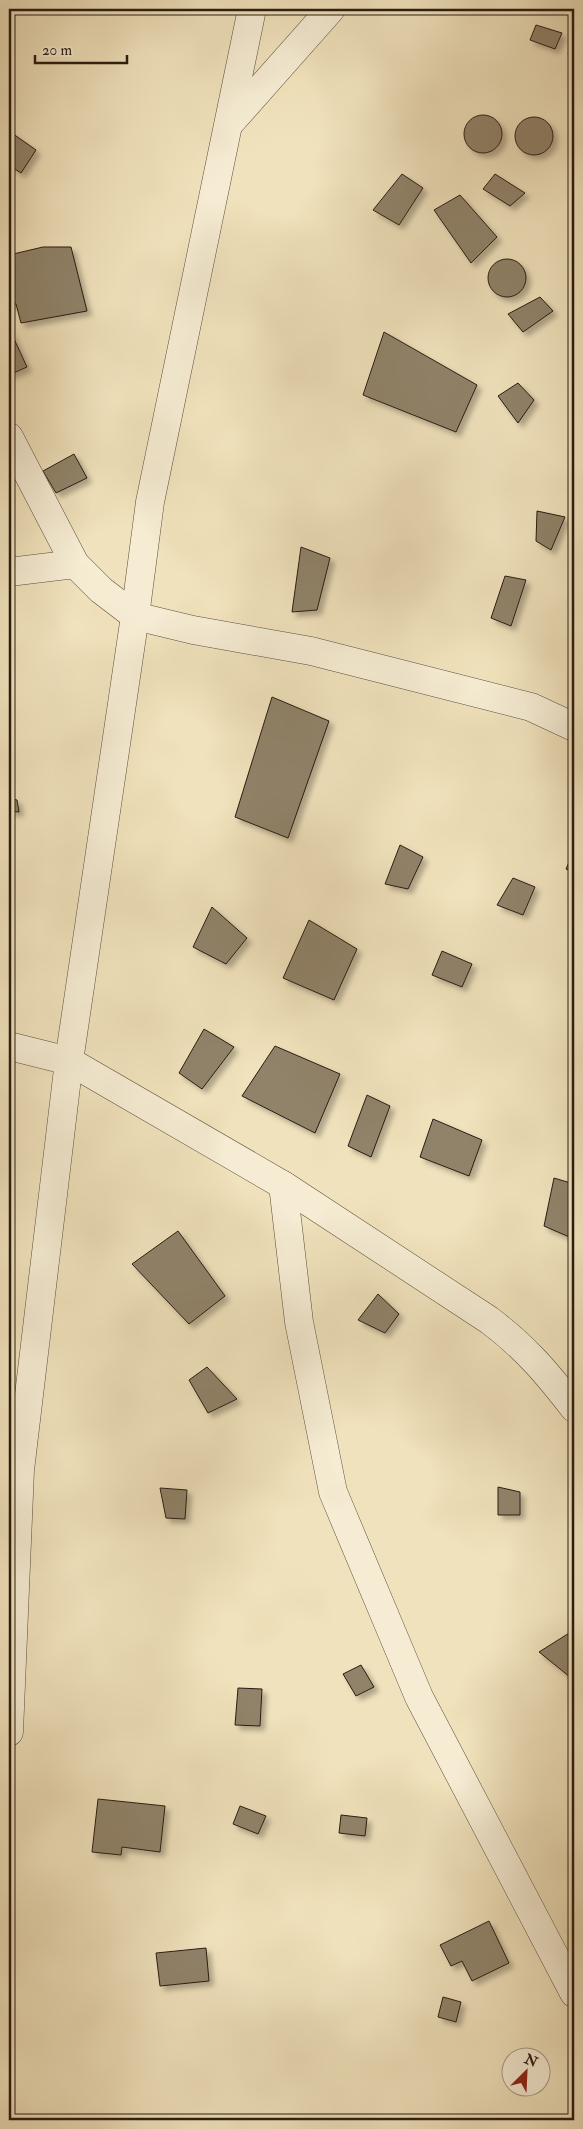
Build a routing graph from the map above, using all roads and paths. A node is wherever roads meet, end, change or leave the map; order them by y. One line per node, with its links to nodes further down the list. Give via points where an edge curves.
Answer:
1 (252, 9): 3 (street)
2 (331, 9): 3 (street)
3 (228, 125): 7 (street, via 150,502)
4 (9, 437): 5 (street)
5 (75, 564): 6 (street); 7 (street, via 101,590)
6 (9, 572)
7 (135, 616): 8 (street, via 192,630 311,651 531,708); 10 (street)
8 (574, 727)
9 (9, 1046): 10 (street)
10 (69, 1061): 11 (street); 13 (street, via 20,1470)
11 (283, 1185): 12 (street, via 489,1320 544,1368); 14 (street, via 299,1322 333,1492 419,1697)
12 (574, 1408)
13 (9, 1732)
14 (574, 1993)

